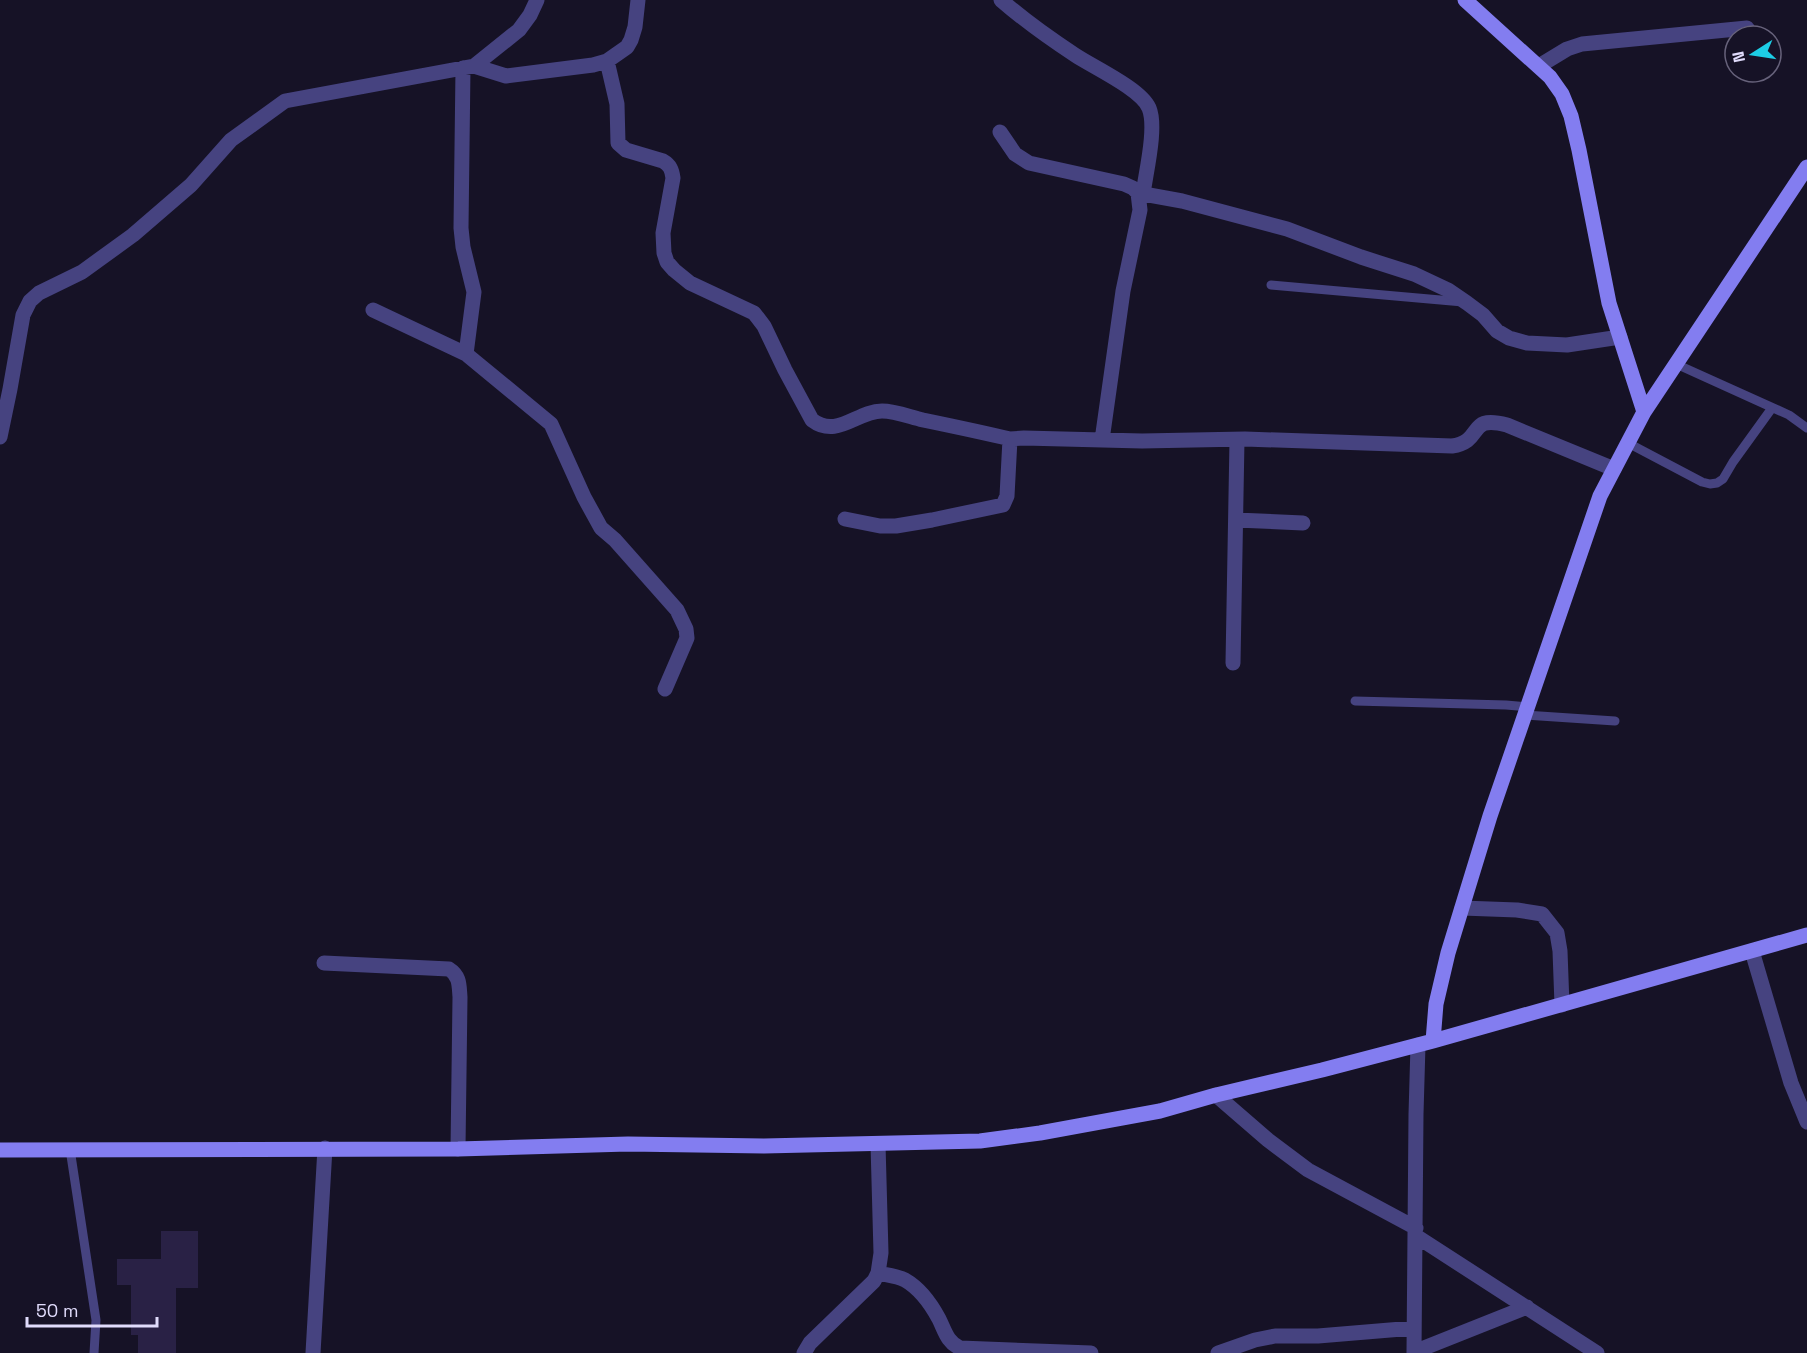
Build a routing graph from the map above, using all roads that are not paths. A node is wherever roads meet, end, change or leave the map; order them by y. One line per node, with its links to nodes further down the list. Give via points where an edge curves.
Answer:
1 (537, 0): 8 (street, via 519,30)
2 (638, 0): 6 (street, via 631,40)
3 (1001, 0): 11 (street, via 1075,56 1144,99 1152,129)
4 (1465, 0): 7 (main road)
5 (1723, 30): 7 (street, via 1582,44)
6 (608, 61): 8 (street, via 506,76); 22 (street, via 617,104 618,142 626,150 663,161 672,171 663,233 667,262 690,283 754,313 812,420 837,427 884,411)
7 (1539, 66): 15 (main road, via 1562,94 1571,116)
8 (468, 67): 16 (street, via 461,228 474,292); 21 (street, via 285,100 231,140 191,185 133,235 82,272 30,301 23,315)
9 (1000, 132): 11 (street, via 1015,154 1029,164 1124,184)
10 (1807, 167): 17 (main road)
11 (1141, 194): 13 (street, via 1192,203 1287,229 1414,274); 23 (street)
12 (1271, 285): 13 (lane)
13 (1467, 303): 15 (street, via 1497,331 1527,343 1567,345)
14 (373, 310): 16 (street)
15 (1620, 337): 19 (main road)
16 (466, 354): 31 (street, via 551,424 601,528 677,610 687,638)
17 (1676, 364): 18 (lane); 19 (main road)
18 (1772, 408): 20 (lane); 25 (lane, via 1717,483 1702,482)
19 (1644, 412): 25 (main road)
20 (1807, 428)
21 (0, 437)
22 (1010, 439): 23 (street); 27 (street, via 1007,496 1003,505 896,526)
23 (1102, 440): 24 (street)
24 (1237, 440): 26 (street, via 1452,446 1463,445 1480,425 1493,421); 28 (street)
25 (1628, 443): 26 (main road)
26 (1614, 469): 33 (main road, via 1600,496)
27 (845, 519)
28 (1236, 520): 29 (street); 30 (street)
29 (1303, 523)
30 (1233, 663)
31 (665, 689)
32 (1355, 701): 33 (lane, via 1506,705)
33 (1526, 711): 34 (lane); 35 (main road)
34 (1615, 721)
35 (1462, 908): 39 (street, via 1542,914 1557,933); 40 (main road)
36 (1807, 935): 37 (main road)
37 (1752, 951): 39 (main road); 42 (street, via 1791,1083)
38 (324, 963): 46 (street, via 449,969 455,973 460,997)
39 (1562, 1005): 40 (main road)
40 (1426, 1043): 41 (main road); 48 (street, via 1416,1114)
41 (1216, 1095): 43 (main road, via 1160,1111 1040,1133 980,1141); 48 (street, via 1308,1170)
42 (1807, 1122)
43 (878, 1144): 46 (main road); 49 (street)
44 (325, 1148): 45 (main road); 46 (main road); 53 (street)
45 (70, 1149): 47 (main road); 52 (lane, via 96,1320)
46 (458, 1149)
47 (0, 1150)
48 (1416, 1232): 50 (street); 51 (street)
49 (878, 1273): 54 (street); 55 (street, via 904,1279 915,1288 938,1317 948,1339 960,1348)
50 (1527, 1307): 57 (street); 58 (street)
51 (1414, 1328): 56 (street, via 1275,1336); 57 (street)
52 (94, 1353)
53 (313, 1353)
54 (804, 1353)
55 (1091, 1353)
56 (1218, 1353)
57 (1414, 1353)
58 (1597, 1353)

